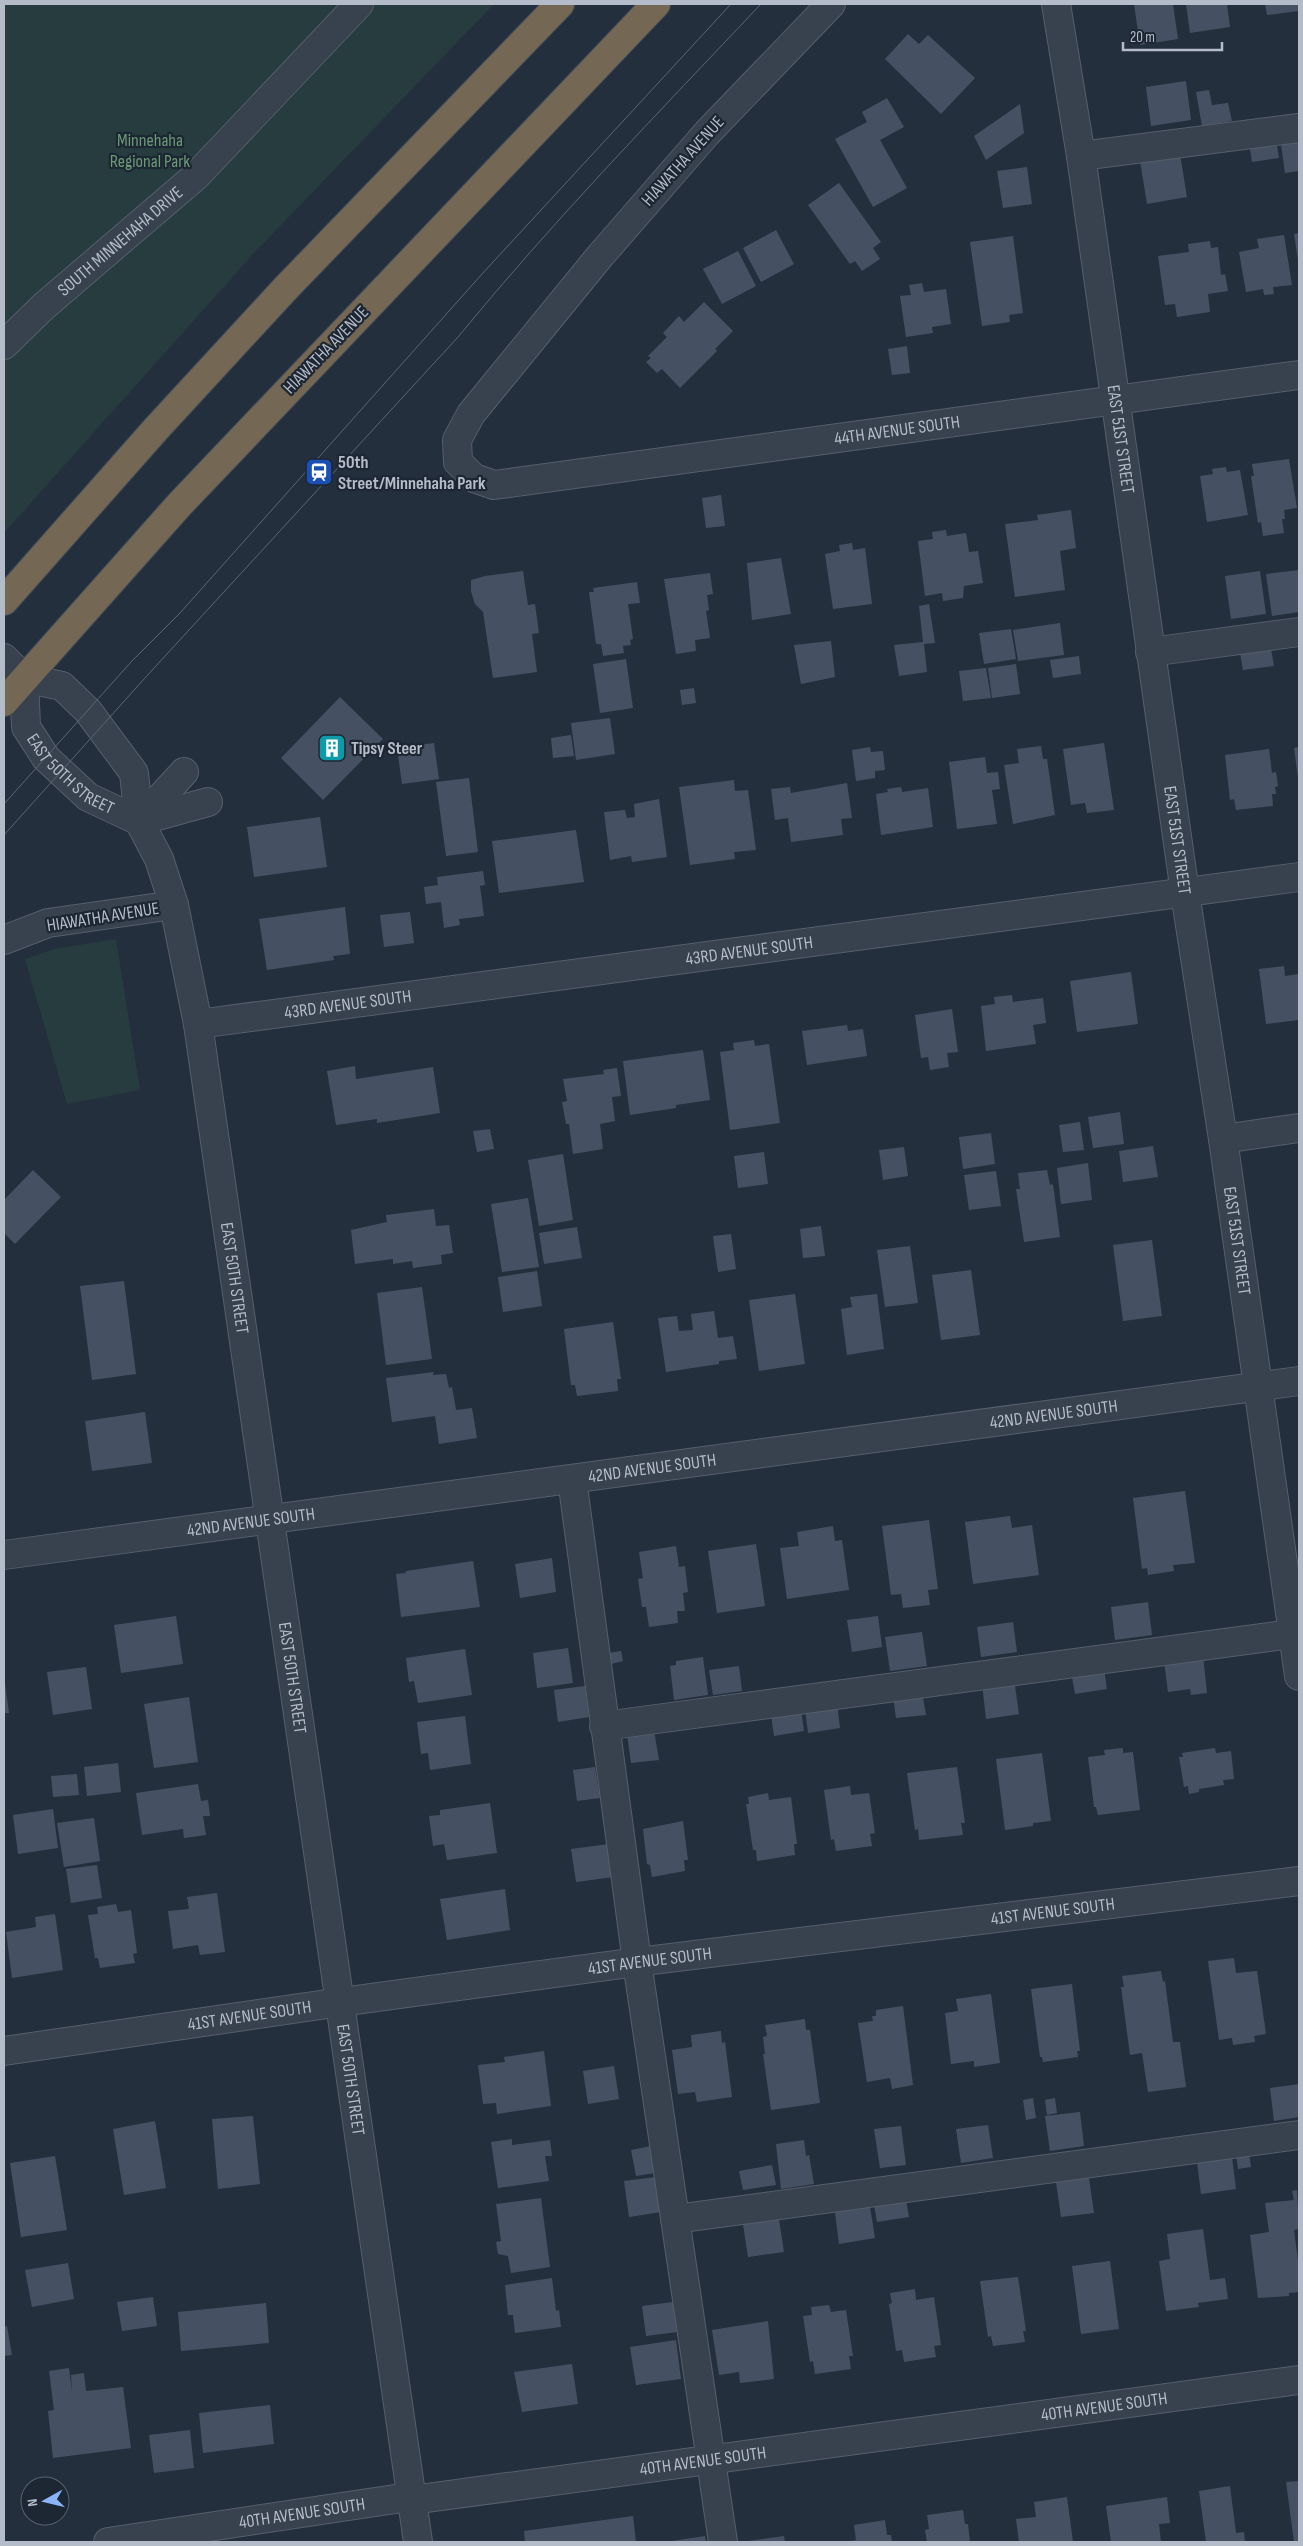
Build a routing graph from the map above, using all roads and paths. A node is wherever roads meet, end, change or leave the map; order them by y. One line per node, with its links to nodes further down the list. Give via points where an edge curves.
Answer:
1 (359, 4): 8 (street, SOUTH MINNEHAHA DRIVE, via 196,176 44,306)
2 (560, 4): 12 (highway, via 284,290 141,444)
3 (656, 4): 16 (highway, HIAWATHA AVENUE, via 179,505)
4 (831, 4): 11 (street, HIAWATHA AVENUE, via 707,133 600,256 471,414 456,440 458,462 474,478)
5 (1056, 4): 7 (street, EAST 51ST STREET)
6 (1299, 128): 7 (street)
7 (1081, 156): 10 (street, EAST 51ST STREET)
8 (4, 346)
9 (1299, 375): 10 (street, 44TH AVENUE SOUTH)
10 (1115, 399): 11 (street, 44TH AVENUE SOUTH); 14 (street, EAST 51ST STREET)
11 (494, 485)
12 (4, 601)
13 (1299, 632): 14 (street)
14 (1150, 652): 22 (street, EAST 51ST STREET)
15 (4, 658): 16 (street)
16 (24, 678): 17 (highway, HIAWATHA AVENUE); 20 (street, EAST 50TH STREET, via 26,727 46,758 88,797); 20 (street, EAST 50TH STREET, via 62,686 88,711 134,773)
17 (4, 702)
18 (184, 772): 20 (street)
19 (208, 802): 20 (street)
20 (139, 821): 23 (street, EAST 50TH STREET, via 158,859)
21 (1299, 876): 22 (street, 43RD AVENUE SOUTH)
22 (1185, 893): 25 (street, 43RD AVENUE SOUTH); 27 (street, EAST 51ST STREET)
23 (174, 905): 24 (street, HIAWATHA AVENUE, via 48,923); 25 (street, EAST 50TH STREET)
24 (4, 940)
25 (198, 1024): 31 (street, EAST 50TH STREET)
26 (1299, 1128): 27 (street)
27 (1223, 1139): 29 (street, EAST 51ST STREET)
28 (1299, 1380): 29 (street, 42ND AVENUE SOUTH)
29 (1257, 1386): 30 (street, 42ND AVENUE SOUTH); 33 (street, EAST 51ST STREET)
30 (572, 1479): 31 (street, 42ND AVENUE SOUTH); 35 (street)
31 (271, 1520): 32 (street, 42ND AVENUE SOUTH); 38 (street, EAST 50TH STREET)
32 (4, 1555)
33 (1296, 1634): 34 (street, EAST 51ST STREET); 35 (street)
34 (1299, 1676)
35 (604, 1726): 37 (street)
36 (1299, 1881): 37 (street, 41ST AVENUE SOUTH)
37 (637, 1962): 38 (street, 41ST AVENUE SOUTH); 41 (street)
38 (341, 2002): 39 (street, 41ST AVENUE SOUTH); 44 (street, EAST 50TH STREET)
39 (4, 2051)
40 (1299, 2135): 41 (street)
41 (675, 2219): 43 (street)
42 (1299, 2380): 43 (street, 40TH AVENUE SOUTH)
43 (711, 2459): 44 (street, 40TH AVENUE SOUTH); 47 (street)
44 (412, 2500): 45 (street, 40TH AVENUE SOUTH, via 402,2498); 46 (street, EAST 50TH STREET)
45 (108, 2542)
46 (418, 2542)
47 (723, 2542)

